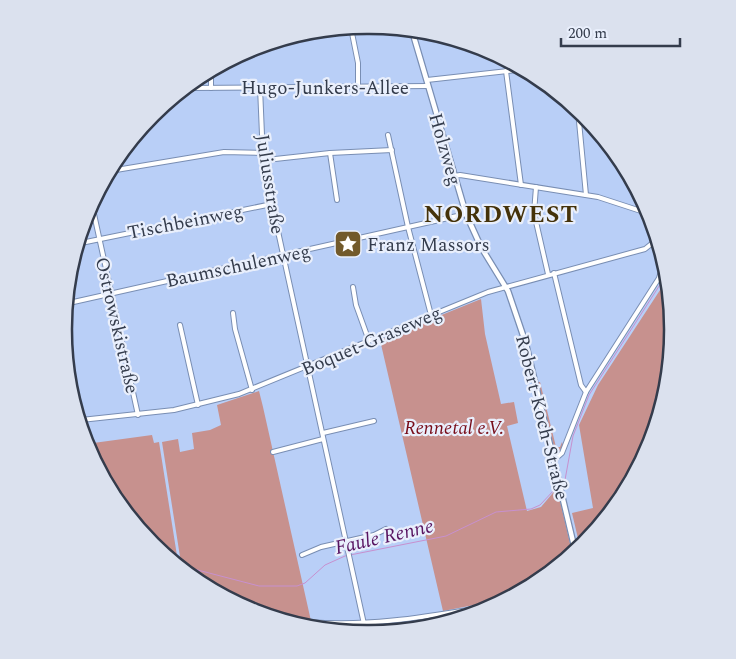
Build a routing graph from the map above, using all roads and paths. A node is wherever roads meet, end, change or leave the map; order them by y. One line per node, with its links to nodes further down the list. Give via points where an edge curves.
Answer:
1 (352, 34): 7 (street, via 358,63)
2 (414, 37): 6 (street, Holzweg)
3 (506, 71): 4 (street); 6 (street); 20 (street)
4 (511, 71)
5 (211, 79): 11 (street)
6 (427, 80): 8 (street, Holzweg)
7 (358, 86): 8 (street, Hugo-Junkers-Allee); 9 (street, Hugo-Junkers-Allee)
8 (428, 86): 19 (street, Holzweg)
9 (260, 87): 11 (street, Hugo-Junkers-Allee); 16 (street, Juliusstraße)
10 (198, 88): 11 (street, Hugo-Junkers-Allee)
11 (212, 88)
12 (579, 122): 22 (street)
13 (388, 135): 14 (street)
14 (392, 150): 15 (street); 28 (street)
15 (330, 152): 17 (street); 23 (street)
16 (265, 153): 17 (street, Juliusstraße); 18 (street, via 224,152)
17 (266, 160): 24 (street, Juliusstraße)
18 (119, 169)
19 (454, 176): 20 (street); 26 (street, Holzweg)
20 (521, 185): 21 (street)
21 (536, 187): 22 (street); 34 (street, via 534,213)
22 (586, 195): 25 (street)
23 (337, 200)
24 (272, 204): 29 (street, Tischbeinweg); 32 (street, Juliusstraße)
25 (638, 210)
26 (466, 214): 28 (street, Baumschulenweg); 36 (street, Holzweg)
27 (95, 217): 29 (street, Ostrowskistraße)
28 (408, 227): 32 (street, Baumschulenweg); 41 (street)
29 (99, 238): 30 (street, Tischbeinweg); 38 (street, Ostrowskistraße)
30 (86, 242)
31 (651, 244): 33 (street, Boquet-Graseweg, via 645,249)
32 (284, 255): 38 (street, Baumschulenweg); 44 (street, Juliusstraße)
33 (554, 273): 34 (street, Boquet-Graseweg); 46 (street, via 581,386)
34 (548, 274): 36 (street, Boquet-Graseweg)
35 (659, 279): 46 (street)
36 (505, 286): 41 (street, Boquet-Graseweg); 54 (street, Robert-Koch-Straße, via 526,344)
37 (353, 287): 43 (street)
38 (112, 293): 39 (street, Baumschulenweg); 48 (street, Ostrowskistraße)
39 (74, 301)
40 (233, 313): 45 (street)
41 (431, 315): 43 (street, Boquet-Graseweg)
42 (180, 325): 47 (street)
43 (369, 341): 44 (street, Boquet-Graseweg)
44 (308, 367): 45 (street, Boquet-Graseweg); 51 (street, Juliusstraße)
45 (252, 390): 47 (street, Boquet-Graseweg)
46 (586, 392): 54 (street, via 562,452)
47 (198, 406): 48 (street, Boquet-Graseweg)
48 (138, 415): 49 (street, Boquet-Graseweg)
49 (86, 420)
50 (374, 421): 51 (street)
51 (323, 433): 52 (street, Juliusstraße)
52 (323, 439): 53 (street); 56 (street, Juliusstraße)
53 (273, 452)
54 (554, 460): 57 (street, Robert-Koch-Straße)
55 (386, 529): 56 (street)
56 (346, 541): 58 (street); 61 (street, Juliusstraße)
57 (573, 542)
58 (302, 555)
59 (450, 614): 61 (street)
60 (327, 623): 61 (street)
61 (364, 624)

